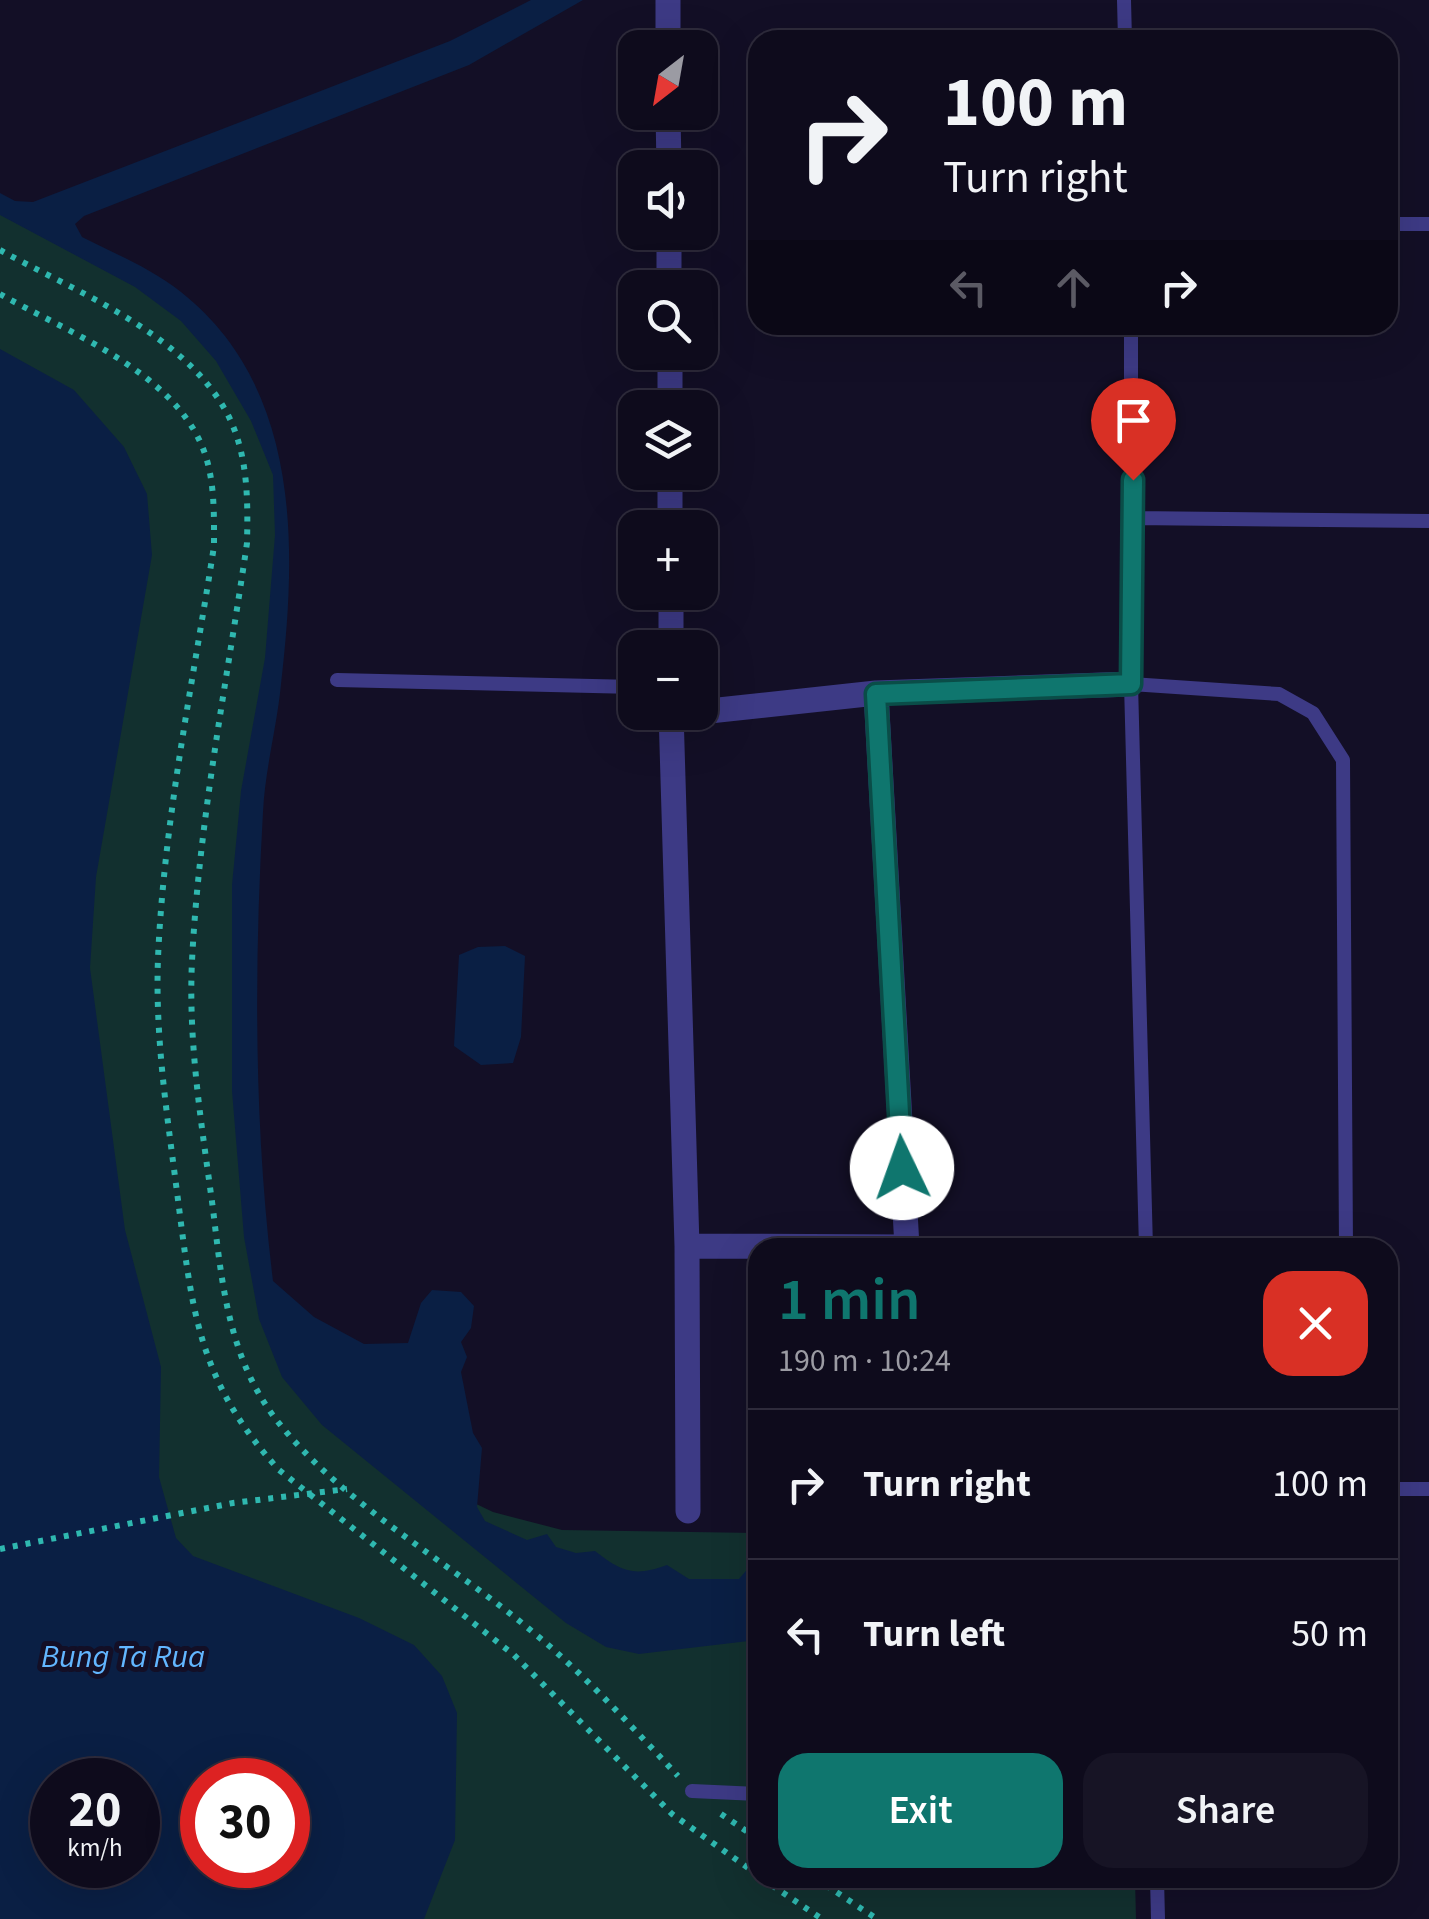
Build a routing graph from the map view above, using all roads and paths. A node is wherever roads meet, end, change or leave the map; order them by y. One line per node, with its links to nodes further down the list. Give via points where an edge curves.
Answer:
1 (668, 0): 3 (street)
2 (1124, 0): 4 (lane)
3 (668, 30)
4 (1126, 30)
5 (1398, 224): 6 (lane)
6 (1429, 224)
7 (0, 250): 23 (path, via 171,350 228,414 242,455 248,542 198,881 192,1048 222,1287 242,1360 278,1422)
8 (0, 294): 26 (path, via 146,380 180,409 202,446 214,495 214,546 164,873 159,1047 191,1294 212,1375 253,1442)
9 (1131, 335): 10 (lane)
10 (1134, 518): 11 (lane); 13 (lane)
11 (1429, 521)
12 (337, 680): 14 (lane)
13 (1131, 684): 15 (street); 19 (lane); 20 (lane, via 1278,694 1313,713 1343,760)
14 (618, 687)
15 (876, 694): 16 (street); 18 (street)
16 (718, 710)
17 (678, 730): 21 (street)
18 (906, 1238)
19 (1146, 1238)
20 (1346, 1238)
21 (687, 1246): 22 (street); 27 (street)
22 (748, 1247)
23 (348, 1489): 26 (path); 29 (path, via 534,1632)
24 (1398, 1489): 25 (lane)
25 (1429, 1489)
26 (306, 1494): 28 (path); 32 (path, via 514,1655 672,1814)
27 (688, 1510)
28 (0, 1549)
29 (692, 1791): 30 (lane); 31 (path)
30 (748, 1794)
31 (748, 1832)
32 (748, 1868)
33 (777, 1888): 36 (path)
34 (830, 1888): 37 (path)
35 (1157, 1888): 38 (lane)
36 (822, 1919)
37 (877, 1919)
38 (1158, 1919)

